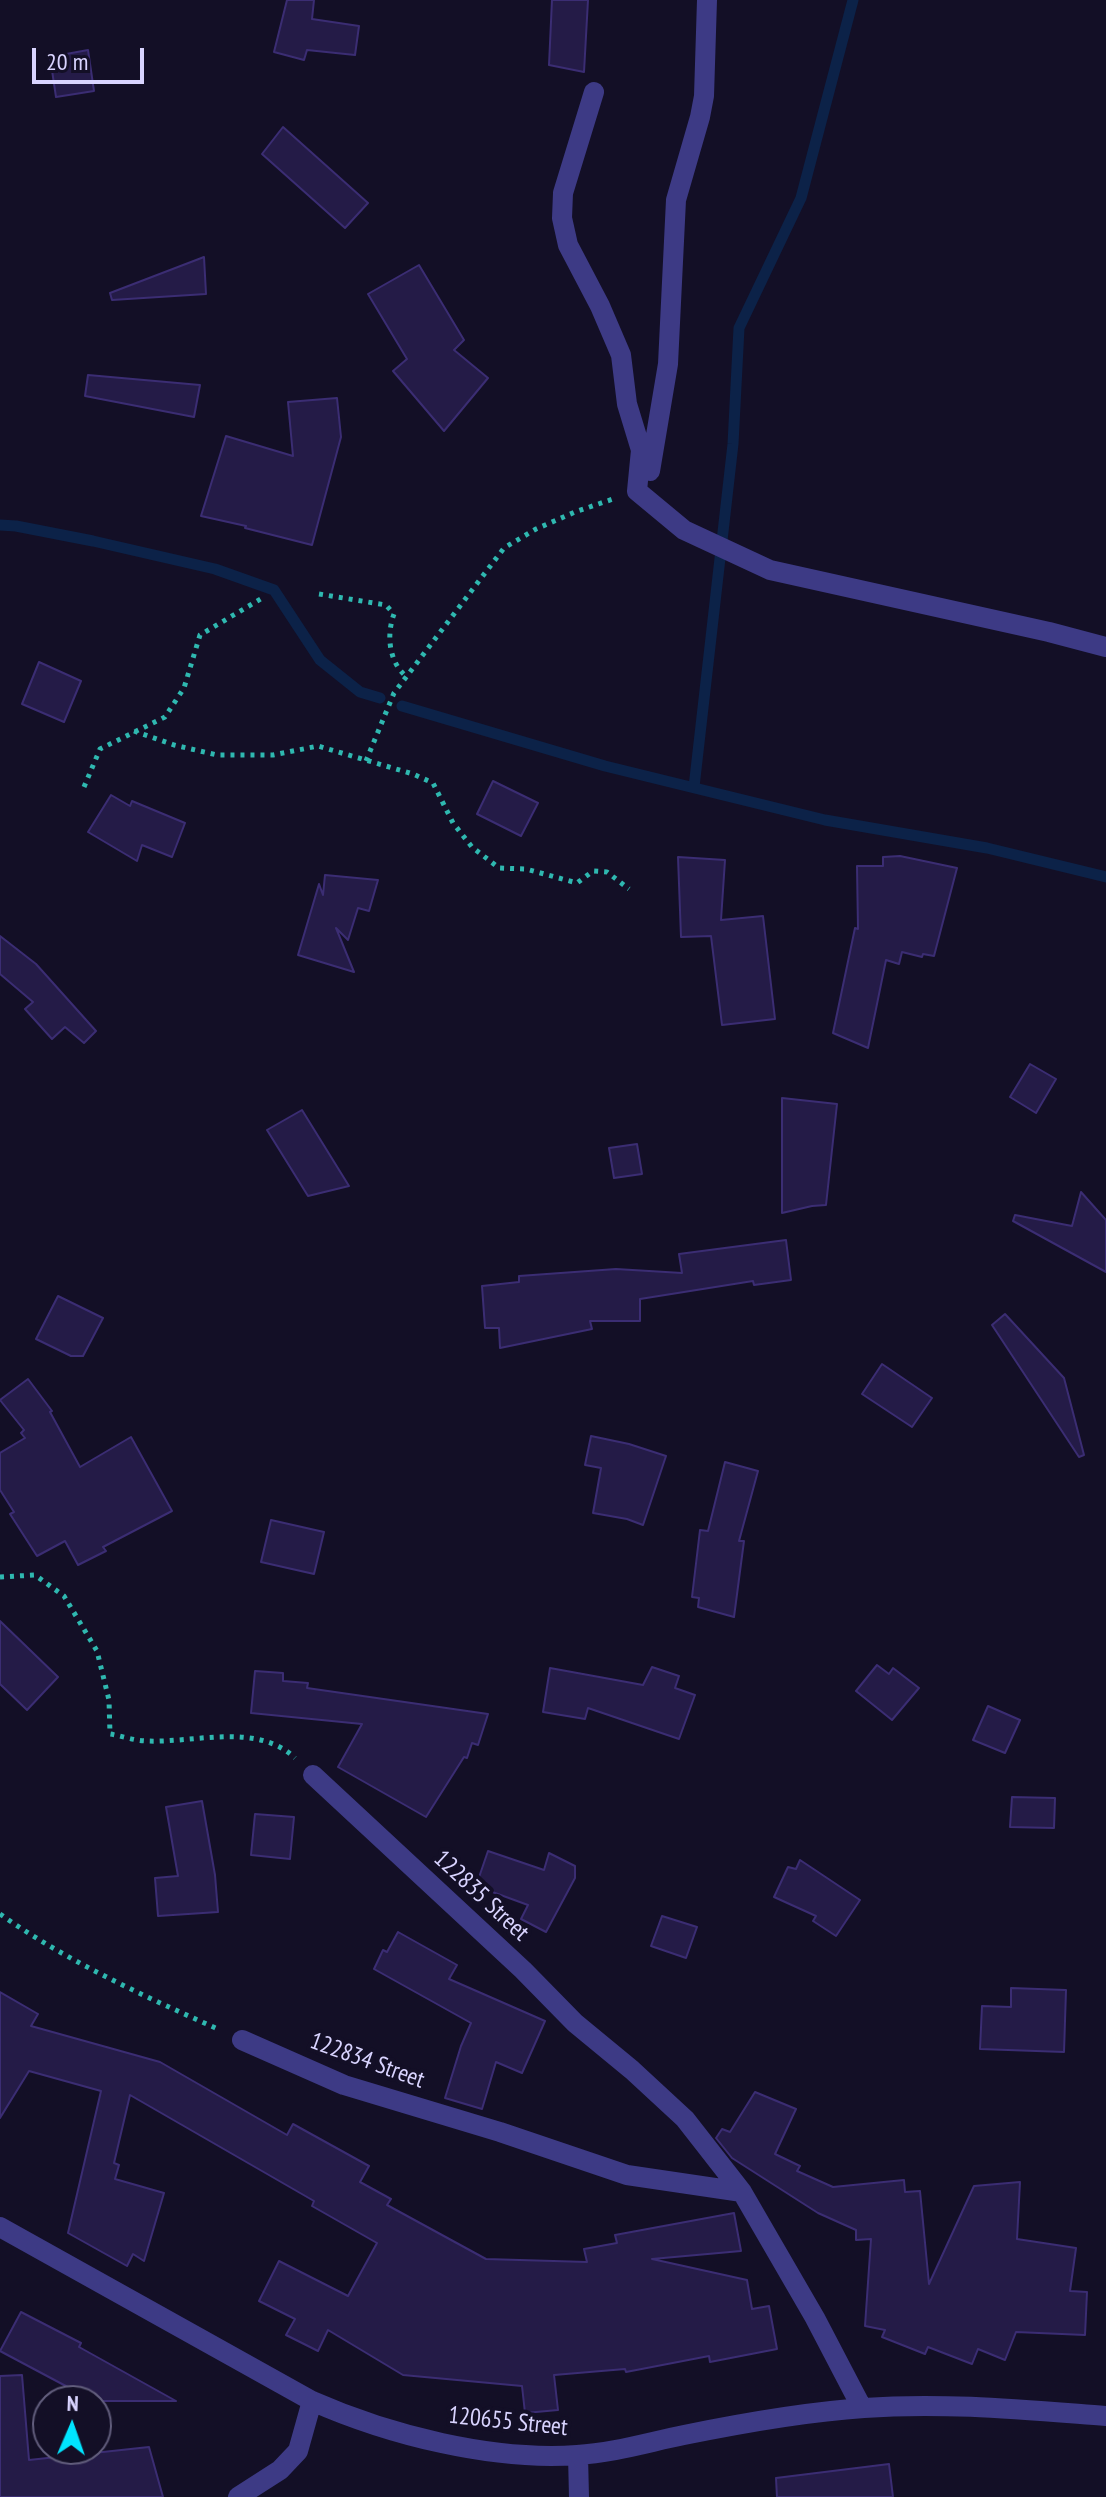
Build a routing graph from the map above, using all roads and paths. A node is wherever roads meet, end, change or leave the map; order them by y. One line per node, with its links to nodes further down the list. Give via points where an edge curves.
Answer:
1 (707, 0): 3 (street, via 704,96 676,200 668,364)
2 (594, 92): 3 (street, via 563,193 562,218 568,245 621,355 627,404 641,450)
3 (641, 495): 6 (street, via 684,530 770,570); 7 (path, via 575,512 504,548)
4 (319, 594): 7 (path, via 386,605 394,614 388,629 391,647 398,670)
5 (264, 597): 8 (path, via 200,635 184,688 165,717)
6 (1106, 647)
7 (407, 677): 9 (path, via 394,693)
8 (134, 731): 9 (path, via 217,755 273,755 318,746); 10 (path, via 100,749)
9 (366, 761): 11 (path, via 433,783 453,823 499,868 526,869 577,883 593,871 607,872)
10 (84, 787)
11 (629, 889)
12 (0, 1577): 13 (path, via 35,1575 64,1596 97,1651 109,1700 110,1734 146,1741 244,1737 285,1748)
13 (313, 1775): 16 (street, 122835 Street, via 575,2023 685,2119)
14 (0, 1914): 15 (path, via 37,1940 140,1994)
15 (242, 2040): 16 (street, 122834 Street, via 344,2085 627,2175)
16 (742, 2192): 19 (street, 122835 Street)
17 (0, 2227): 18 (street, 120655 Street)
18 (312, 2401): 21 (street, 120655 Street, via 397,2432 465,2446 528,2456); 22 (street, via 298,2451 280,2470)
19 (862, 2408): 20 (street, 120655 Street, via 931,2405); 21 (street, 120655 Street)
20 (1106, 2416)
21 (578, 2455): 23 (street)
22 (238, 2497)
23 (579, 2497)

